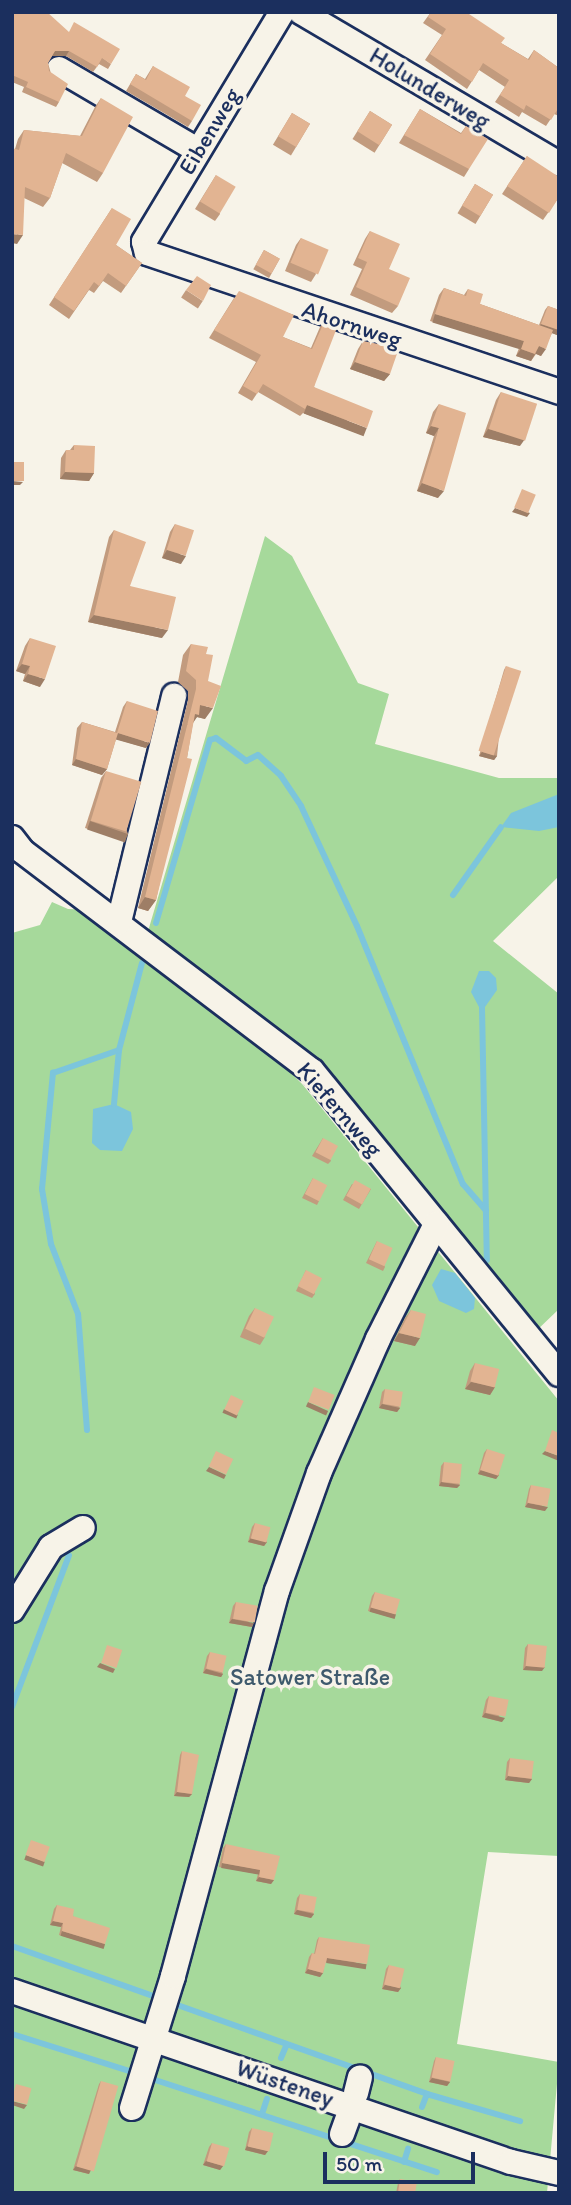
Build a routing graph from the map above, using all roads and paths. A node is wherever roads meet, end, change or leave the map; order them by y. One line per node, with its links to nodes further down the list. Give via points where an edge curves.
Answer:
1 (282, 12): 4 (street, Eibenweg)
2 (301, 12): 5 (street, Holunderweg)
3 (59, 69): 4 (street)
4 (197, 150): 6 (street, Eibenweg, via 144,242)
5 (559, 164)
6 (147, 253): 7 (street, Ahornweg)
7 (559, 392)
8 (174, 696): 10 (street)
9 (16, 851): 10 (street, Kiefernweg)
10 (119, 922): 11 (street, Kiefernweg, via 312,1071)
11 (436, 1224): 12 (street, Kiefernweg); 16 (street, via 324,1461 276,1591)
12 (559, 1374)
13 (83, 1528): 14 (street, via 51,1547)
14 (12, 1610)
15 (12, 1991): 16 (street, Wüsteney)
16 (154, 2037): 17 (street); 18 (street, Wüsteney, via 511,2162)
17 (132, 2108)
18 (559, 2173)

